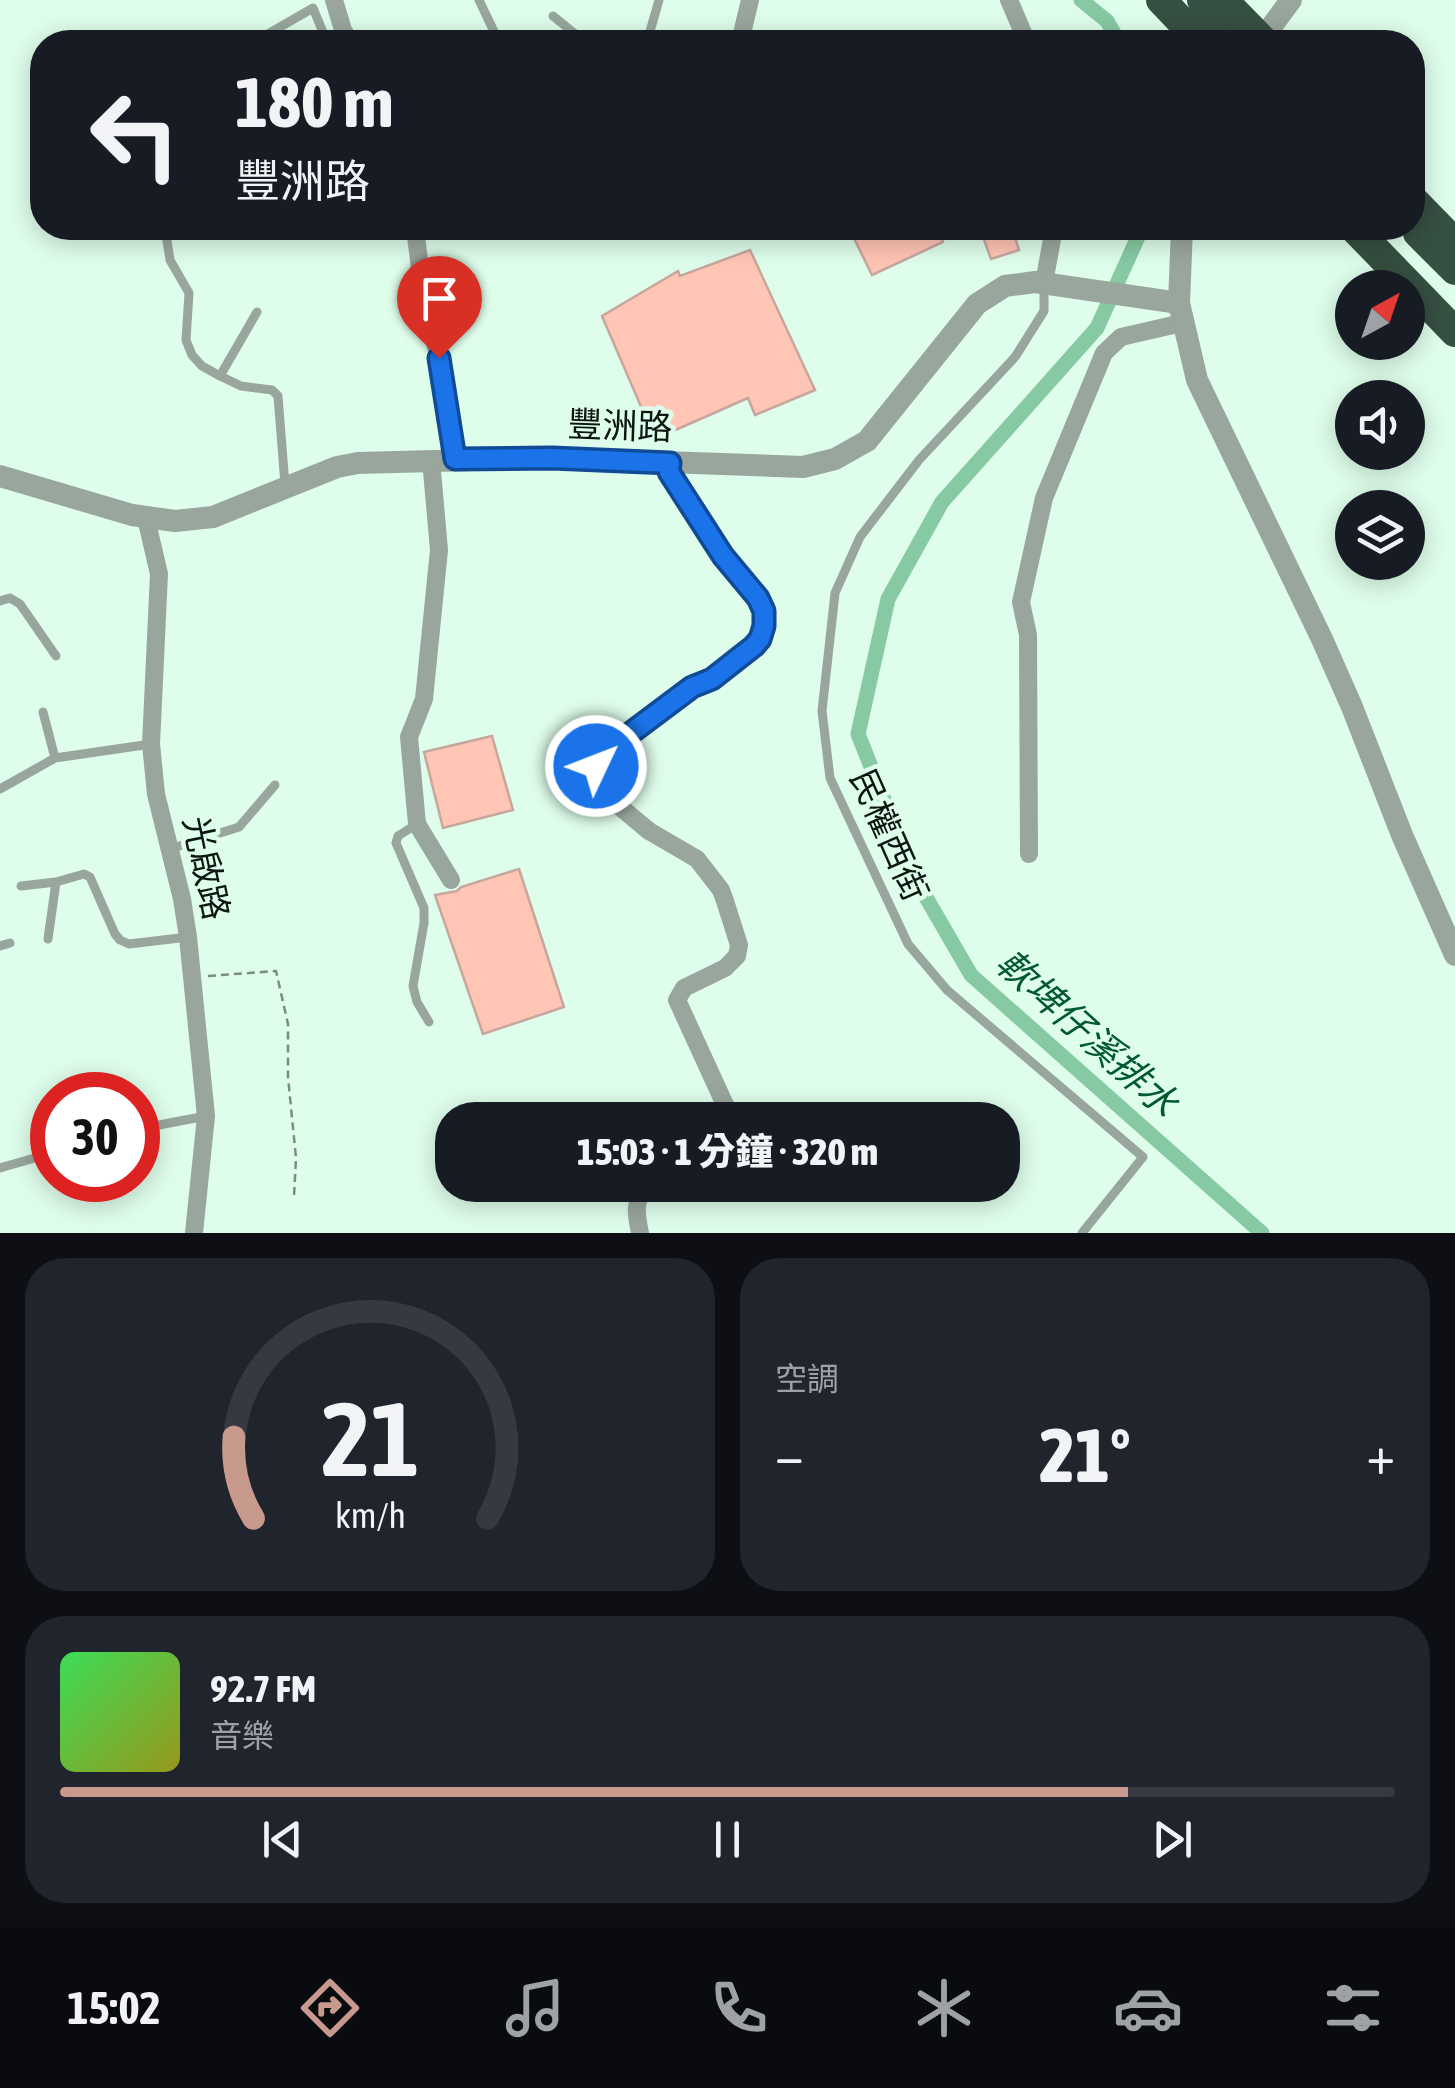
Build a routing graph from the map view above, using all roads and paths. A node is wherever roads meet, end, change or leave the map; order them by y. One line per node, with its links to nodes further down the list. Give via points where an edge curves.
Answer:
1 (334, 0): 13 (street)
2 (479, 0): 14 (lane)
3 (659, 0): 16 (lane)
4 (750, 0): 17 (street)
5 (1010, 0): 18 (street)
6 (1160, 0): 19 (highway); 20 (highway)
7 (1202, 0): 21 (highway)
8 (1224, 0): 22 (highway, bridge)
9 (1291, 0): 23 (street)
10 (553, 16): 15 (lane)
11 (275, 30): 12 (lane, via 313,8)
12 (322, 30)
13 (342, 30)
14 (493, 30)
15 (570, 30)
16 (650, 30)
17 (743, 30)
18 (1022, 30)
19 (1183, 30)
20 (1189, 30)
21 (1229, 30)
22 (1251, 30)
23 (1270, 30)
24 (1425, 212): 33 (highway)
25 (167, 240): 42 (lane, via 170,260 190,293 188,348)
26 (416, 240): 43 (street)
27 (1053, 240): 36 (street)
28 (1181, 240): 39 (street)
29 (1359, 240): 34 (street)
30 (1366, 240): 41 (highway)
31 (1391, 240): 38 (highway)
32 (1424, 240): 35 (highway)
33 (1455, 242)
34 (1389, 270)
35 (1455, 270)
36 (1050, 284): 39 (street, 豐洲路); 45 (street, 豐洲路, via 1014,284 986,297 866,441 846,454 803,467); 76 (lane, 民權西街, via 1044,311 1014,357 860,537 835,593 822,711 830,778 908,944 947,990 1143,1158)
37 (1425, 305): 41 (street)
38 (1455, 306)
39 (1173, 308): 58 (street, via 1110,346 1044,498 1021,602 1028,635); 64 (street, via 1198,380 1322,639)
40 (257, 312): 42 (lane)
41 (1455, 333)
42 (220, 376): 47 (lane, via 278,396)
43 (455, 459): 44 (street, 豐洲路); 45 (street, 豐洲路)
44 (431, 460): 47 (street, 豐洲路, via 348,464); 56 (street, via 439,550 424,699 408,737)
45 (670, 463): 67 (street, via 669,472 723,556 758,598 764,626 754,646 612,747 596,770 619,806 698,859 721,890 739,945 736,956 684,988 678,1000)
46 (0, 476): 48 (street, 豐洲路)
47 (286, 488): 48 (street, 豐洲路, via 213,518)
48 (146, 518): 52 (street, 光啟路, via 159,574)
49 (0, 601): 50 (lane, via 20,604)
50 (56, 656)
51 (43, 712): 53 (lane)
52 (150, 744): 53 (lane); 57 (street, 光啟路)
53 (56, 758): 55 (lane)
54 (275, 785): 57 (lane, via 239,827)
55 (0, 789)
56 (417, 824): 59 (street); 66 (lane, via 396,843 424,908 412,986)
57 (170, 849): 62 (street, 光啟路)
58 (1029, 854)
59 (451, 880)
60 (56, 882): 61 (lane); 62 (lane, via 90,877 124,942); 63 (lane)
61 (20, 886)
62 (188, 937): 65 (street, 光啟路)
63 (48, 939)
64 (1454, 951)
65 (192, 977): 68 (street, 光啟路); 72 (path, via 276,971 288,1024)
66 (430, 1022)
67 (724, 1102)
68 (206, 1116): 69 (lane); 74 (street, 光啟路)
69 (160, 1125)
70 (30, 1159): 71 (lane)
71 (0, 1168)
72 (294, 1196)
73 (637, 1202): 75 (street)
74 (194, 1233)
75 (640, 1233)
76 (1082, 1233)

